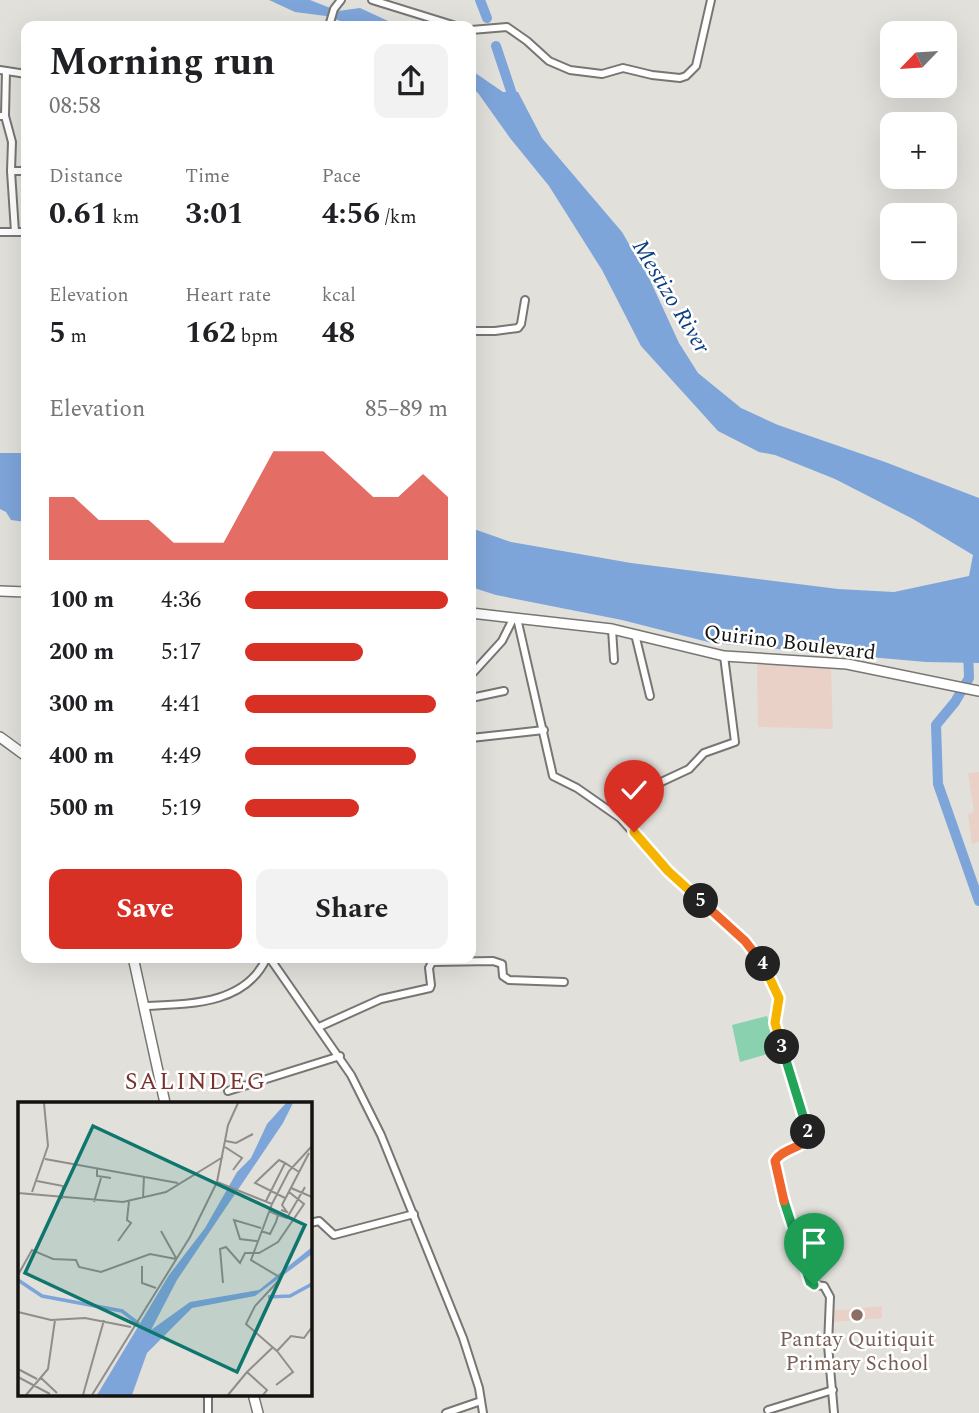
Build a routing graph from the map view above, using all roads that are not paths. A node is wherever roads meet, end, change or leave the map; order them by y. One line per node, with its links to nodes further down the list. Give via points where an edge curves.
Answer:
1 (341, 0): 4 (street)
2 (372, 0): 5 (street)
3 (711, 0): 6 (street, via 696,66 680,78 623,68 602,75 570,70 548,61 507,27)
4 (330, 21)
5 (440, 21)
6 (476, 30)
7 (3, 71): 8 (street); 9 (street)
8 (21, 73)
9 (2, 116): 10 (street, via 12,142)
10 (11, 171): 11 (street); 13 (street)
11 (21, 171)
12 (0, 232): 13 (street)
13 (15, 232): 14 (street)
14 (21, 232)
15 (525, 300): 16 (street, via 518,328)
16 (476, 331)
17 (0, 591): 18 (street)
18 (21, 592)
19 (476, 614): 20 (street, Quirino Boulevard)
20 (515, 618): 21 (street, Quirino Boulevard); 25 (street, via 502,641); 30 (street)
21 (612, 629): 22 (street, Quirino Boulevard); 24 (street)
22 (635, 634): 23 (street, Quirino Boulevard); 28 (street)
23 (724, 656): 27 (street, Quirino Boulevard, via 825,661); 34 (street, via 736,742 704,753 689,769)
24 (614, 660)
25 (476, 670)
26 (504, 691): 29 (street)
27 (977, 691)
28 (650, 696)
29 (476, 697)
30 (544, 730): 32 (street); 48 (street, via 553,776 620,818 668,871 745,941 765,967 779,998 775,1030 789,1064 808,1139 778,1156 775,1165 810,1282 824,1286 830,1297 828,1345)
31 (0, 737): 33 (street)
32 (476, 737)
33 (21, 752)
34 (644, 789)
35 (476, 961): 40 (street, via 502,964 503,976 509,980)
36 (134, 963): 41 (street)
37 (265, 963): 41 (street, via 243,988 219,998)
38 (272, 963): 42 (street)
39 (432, 963): 42 (street, via 430,988 381,999)
40 (565, 982)
41 (144, 1006): 45 (street)
42 (319, 1027): 43 (street)
43 (340, 1056): 44 (street); 46 (street, via 381,1135)
44 (228, 1091)
45 (165, 1102)
46 (414, 1214): 47 (street, via 334,1236 319,1221); 50 (street, via 463,1338)
47 (312, 1223)
48 (833, 1390): 51 (street); 55 (street)
49 (254, 1396): 52 (street)
50 (481, 1401): 53 (street); 54 (street)
51 (768, 1410)
52 (258, 1413)
53 (446, 1413)
54 (482, 1413)
55 (834, 1413)

